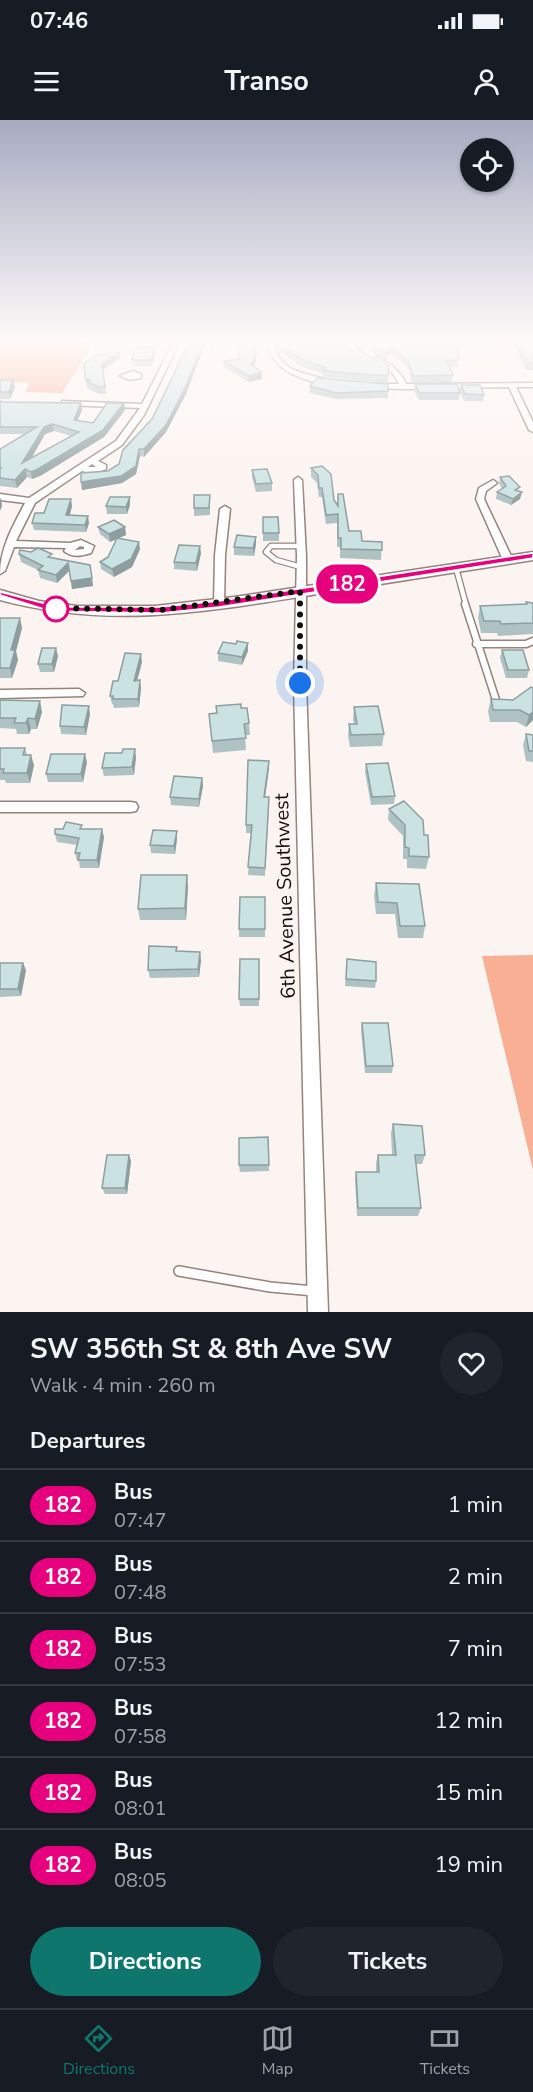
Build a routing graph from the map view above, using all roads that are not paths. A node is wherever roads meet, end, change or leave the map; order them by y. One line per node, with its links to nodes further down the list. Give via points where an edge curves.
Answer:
1 (150, 397): 4 (street)
2 (517, 397): 5 (street)
3 (58, 403): 4 (street)
4 (145, 406): 9 (street, via 119,443)
5 (533, 430)
6 (297, 480): 13 (street, 6th Avenue Southwest)
7 (493, 483): 15 (street, via 482,490 480,499)
8 (0, 497): 9 (street)
9 (31, 501): 11 (street)
10 (225, 509): 21 (street)
11 (11, 544): 12 (street); 18 (street)
12 (71, 546)
13 (302, 546): 16 (street, 6th Avenue Southwest); 16 (lane, via 271,546 266,552 276,560)
14 (533, 556): 15 (main road)
15 (508, 560): 17 (main road)
16 (301, 567): 19 (street, 6th Avenue Southwest)
17 (456, 568): 19 (main road); 23 (lane)
18 (0, 572)
19 (300, 591): 21 (main road); 30 (street, 6th Avenue Southwest)
20 (0, 595): 21 (main road, via 69,610 161,610)
21 (219, 604)
22 (533, 641): 23 (lane)
23 (476, 644): 26 (lane)
24 (79, 693): 25 (street)
25 (0, 694)
26 (496, 700)
27 (0, 807): 28 (street)
28 (131, 807)
29 (179, 1271): 30 (lane)
30 (318, 1291): 31 (street, 6th Avenue Southwest)
31 (318, 1312)

